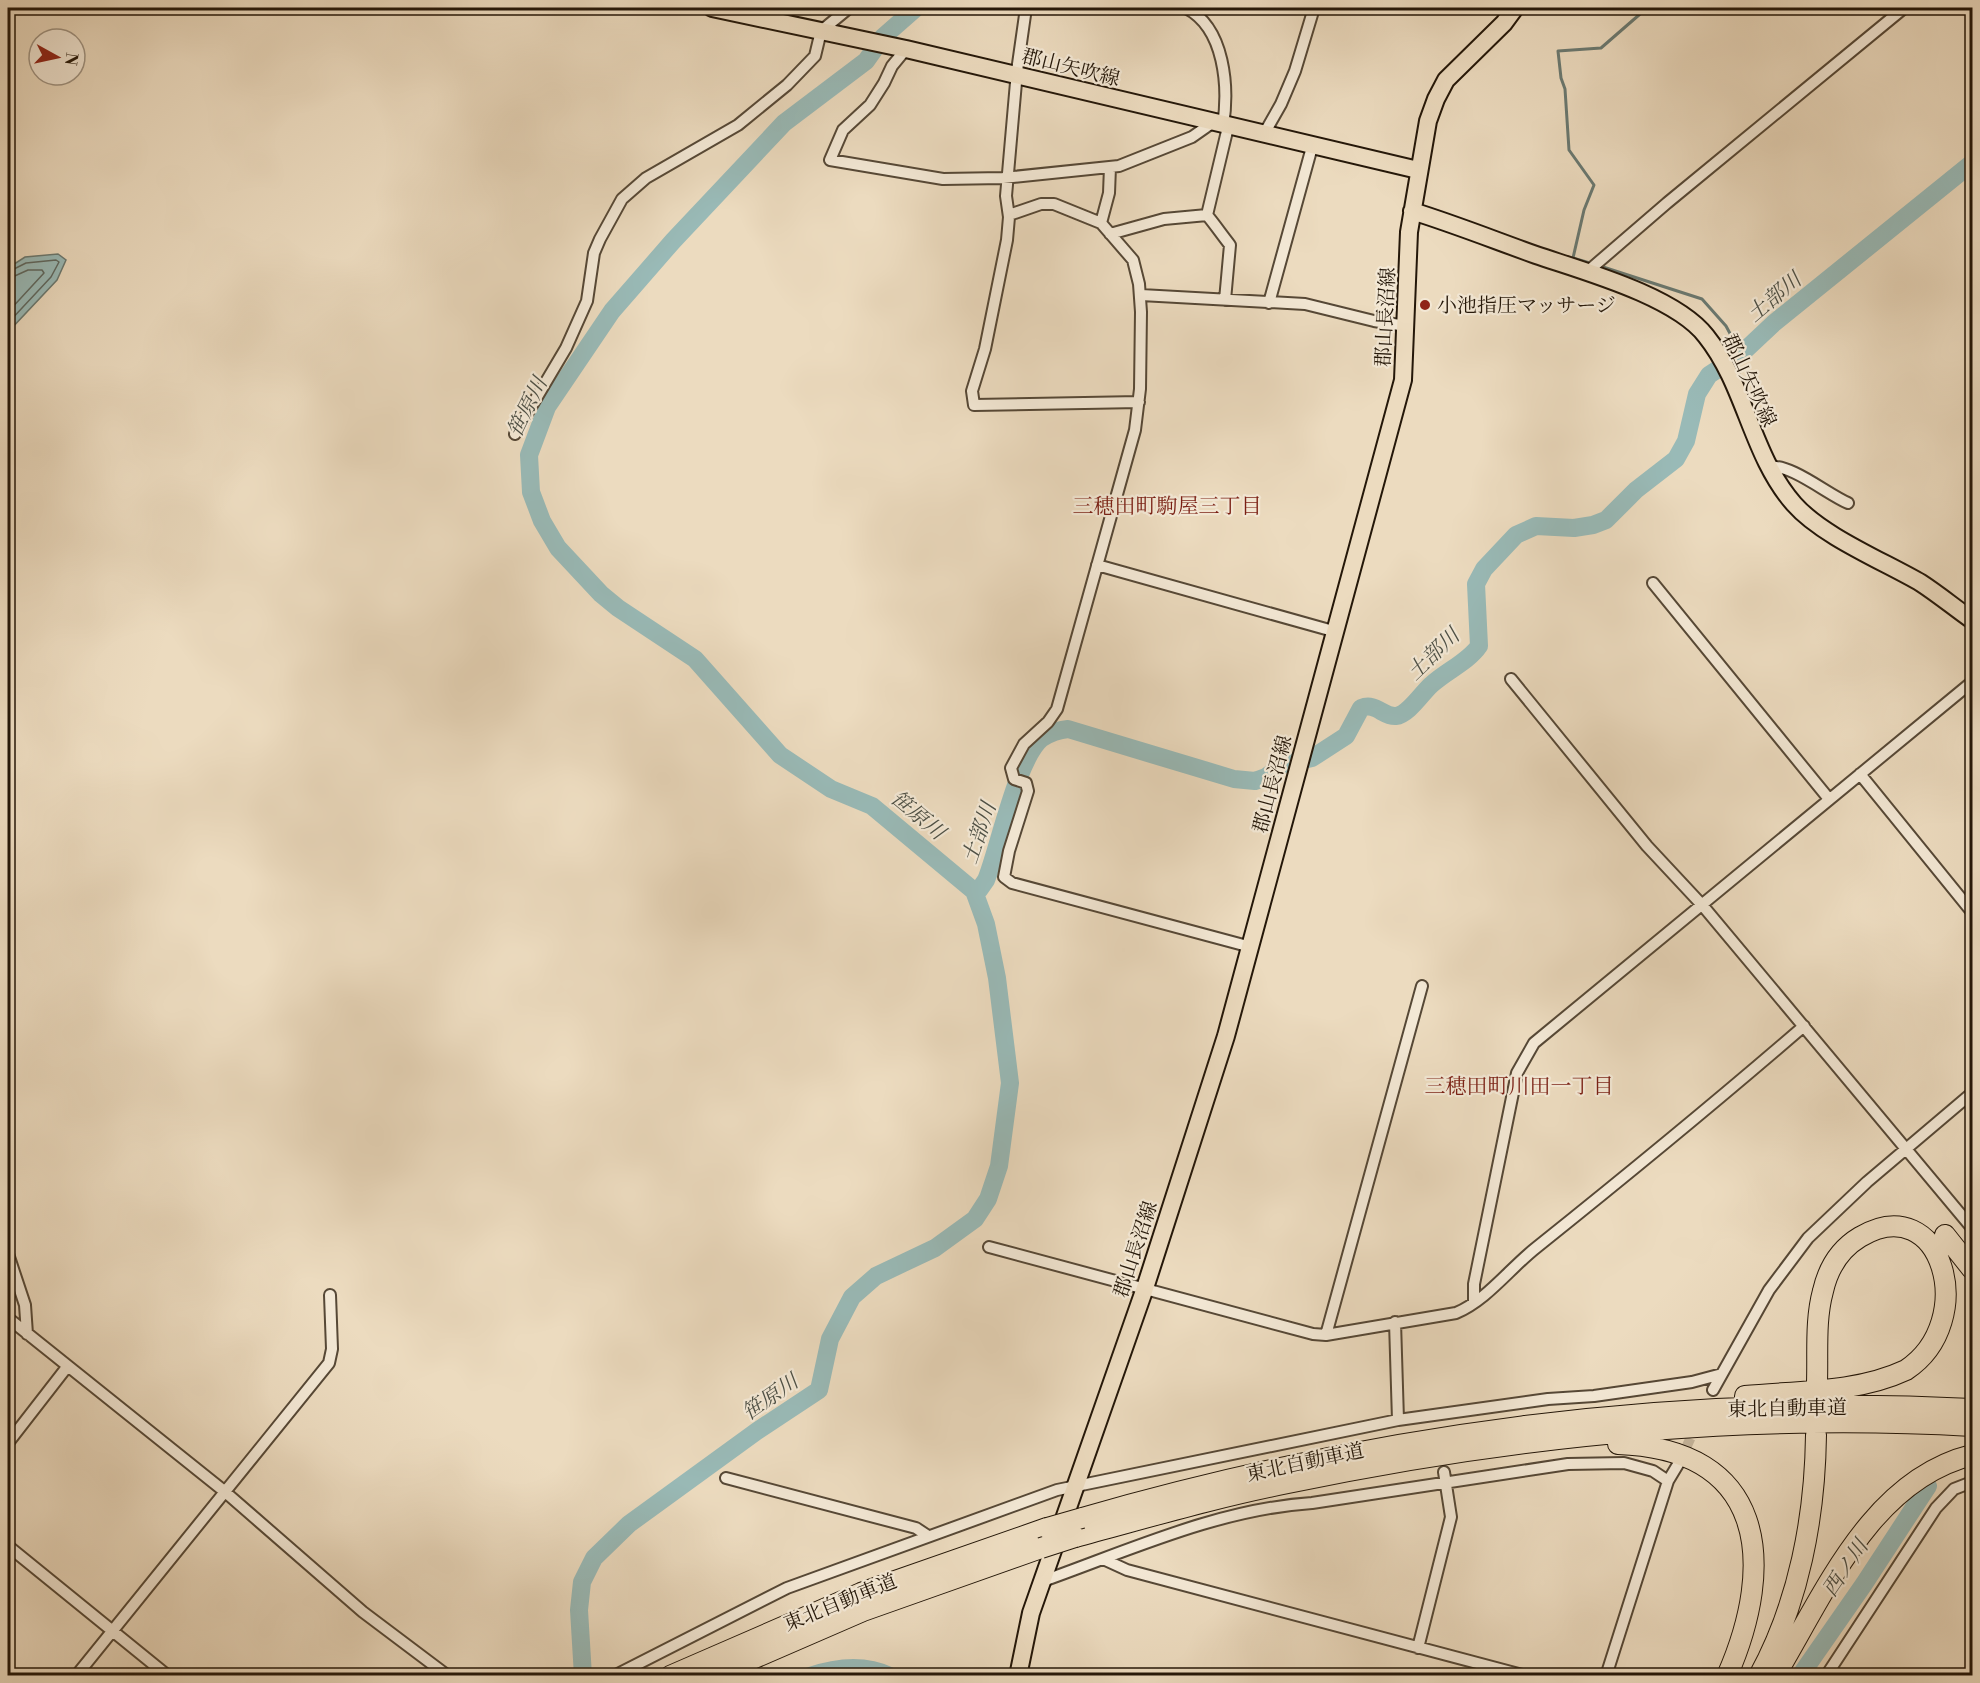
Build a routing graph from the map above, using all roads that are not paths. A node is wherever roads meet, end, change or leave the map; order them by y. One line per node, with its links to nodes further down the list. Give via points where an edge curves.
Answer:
1 (712, 8): 8 (main road, 郡山矢吹線)
2 (849, 8): 8 (street)
3 (1026, 8): 10 (street)
4 (1186, 8): 11 (street, via 1205,21 1223,65 1227,89)
5 (1314, 8): 12 (street, via 1295,70)
6 (1515, 8): 15 (main road, 郡山長沼線, via 1440,88 1428,121)
7 (1904, 8): 22 (street)
8 (823, 31): 9 (main road, 郡山矢吹線); 28 (street, via 815,56 787,85 738,125 646,178 622,199 597,246 587,301 566,348)
9 (904, 48): 10 (main road, 郡山矢吹線); 16 (street, via 870,105 843,130 830,160 943,179)
10 (1018, 75): 11 (main road, 郡山矢吹線); 16 (street)
11 (1221, 125): 12 (main road, 郡山矢吹線); 14 (street); 19 (street)
12 (1264, 134): 13 (main road, 郡山矢吹線)
13 (1312, 147): 15 (main road, 郡山矢吹線); 25 (street)
14 (1110, 167): 16 (street); 20 (street)
15 (1418, 170): 17 (main road, 郡山長沼線)
16 (1008, 177): 18 (street)
17 (1412, 211): 22 (main road, 郡山矢吹線); 26 (main road, 郡山長沼線)
18 (1009, 214): 20 (street, via 1050,203); 27 (street, via 985,349 972,391 974,405)
19 (1207, 216): 21 (street, via 1164,219); 24 (street, via 1230,245)
20 (1101, 223): 21 (street)
21 (1110, 234): 23 (street, via 1133,261)
22 (1587, 272): 29 (main road, 郡山矢吹線, via 1667,305 1706,335 1732,381)
23 (1141, 295): 24 (street); 27 (street)
24 (1225, 300): 25 (street)
25 (1269, 303): 26 (street, via 1305,304)
26 (1406, 326): 34 (main road, 郡山長沼線, via 1402,380)
27 (1139, 402): 31 (street, via 1135,430)
28 (516, 434)
29 (1769, 467): 30 (street, via 1794,472); 33 (main road, 郡山矢吹線, via 1795,505 1831,532 1922,584)
30 (1848, 503)
31 (1097, 565): 34 (street); 41 (street, via 1057,710 1024,744 1011,768 1028,791 1004,874 1007,881)
32 (1653, 583): 38 (street)
33 (1972, 620)
34 (1333, 631): 41 (main road, 郡山長沼線)
35 (1511, 679): 39 (street, via 1647,846)
36 (1972, 682): 37 (street)
37 (1860, 774): 38 (street); 40 (street)
38 (1829, 799): 39 (street)
39 (1703, 906): 43 (street); 52 (street, via 1533,1043 1523,1058 1474,1284)
40 (1972, 912)
41 (1251, 947): 50 (main road, 郡山長沼線)
42 (1422, 986): 56 (street)
43 (1804, 1026): 45 (street); 52 (street)
44 (1972, 1093): 45 (street)
45 (1907, 1150): 46 (street); 58 (street, via 1808,1238 1769,1290)
46 (1972, 1228)
47 (989, 1247): 50 (street)
48 (8, 1254): 55 (street, via 25,1305)
49 (1972, 1269): 63 (highway, via 1953,1242 1924,1222 1880,1217 1852,1227 1832,1244 1812,1286 1807,1323 1811,1383 1820,1303 1827,1279 1839,1254 1858,1238 1880,1229 1906,1229 1930,1239 1951,1261 1959,1288 1952,1327 1945,1338 1907,1369 1857,1385 1657,1404)
50 (1145, 1288): 56 (street); 75 (main road, 郡山長沼線)
51 (330, 1295): 76 (street, via 329,1363)
52 (1474, 1302): 54 (street, via 1446,1316)
53 (8, 1318): 55 (street)
54 (1395, 1322): 56 (street); 62 (street)
55 (27, 1334): 57 (street)
56 (1326, 1335)
57 (67, 1367): 66 (street); 76 (street)
58 (1722, 1374): 59 (street); 61 (street, via 1692,1382)
59 (1713, 1390)
60 (1972, 1408): 63 (highway, 東北自動車道, via 1734,1408)
61 (1436, 1415): 62 (street); 64 (street)
62 (1398, 1420): 75 (street)
63 (1532, 1425): 87 (highway, 東北自動車道, bridge, via 1356,1451 1188,1488 1047,1528 861,1593)
64 (1438, 1426)
65 (1972, 1426): 68 (highway, 東北自動車道, via 1723,1426 1576,1438)
66 (8, 1443)
67 (1972, 1455): 96 (highway, via 1933,1468 1891,1498 1853,1547)
68 (1400, 1461): 88 (highway, 東北自動車道, bridge, via 1264,1488 1076,1537 863,1611); 93 (highway, via 1611,1444 1655,1447 1699,1462 1722,1480 1741,1505 1754,1550 1748,1611)
69 (1680, 1461): 72 (street)
70 (1444, 1472): 74 (street)
71 (726, 1478): 77 (street, via 916,1528)
72 (1668, 1481): 74 (street, via 1653,1471 1612,1462 1568,1464); 92 (street)
73 (1972, 1482): 97 (street, via 1954,1489 1936,1508)
74 (1446, 1484): 79 (street, via 1247,1511); 82 (street, via 1451,1517)
75 (1078, 1485): 77 (street); 80 (main road, 郡山長沼線)
76 (224, 1491): 81 (street); 85 (street, via 330,1585)
77 (928, 1536): 86 (street, via 787,1588)
78 (8, 1546): 81 (street)
79 (1104, 1559): 80 (street); 82 (street, via 1127,1570)
80 (1043, 1581): 89 (main road, 郡山長沼線, via 1031,1613); 90 (main road, 郡山長沼線)
81 (112, 1630): 83 (street); 84 (street)
82 (1418, 1648): 91 (street)
83 (76, 1676)
84 (168, 1676)
85 (448, 1676)
86 (614, 1676)
87 (670, 1676)
88 (713, 1676)
89 (1018, 1676)
90 (1029, 1676)
91 (1526, 1676)
92 (1606, 1676)
93 (1727, 1676)
94 (1746, 1676): 95 (highway, via 1771,1623 1792,1554 1810,1435 1814,1484 1803,1554 1792,1596)
95 (1759, 1676)
96 (1775, 1676)
97 (1826, 1676)

